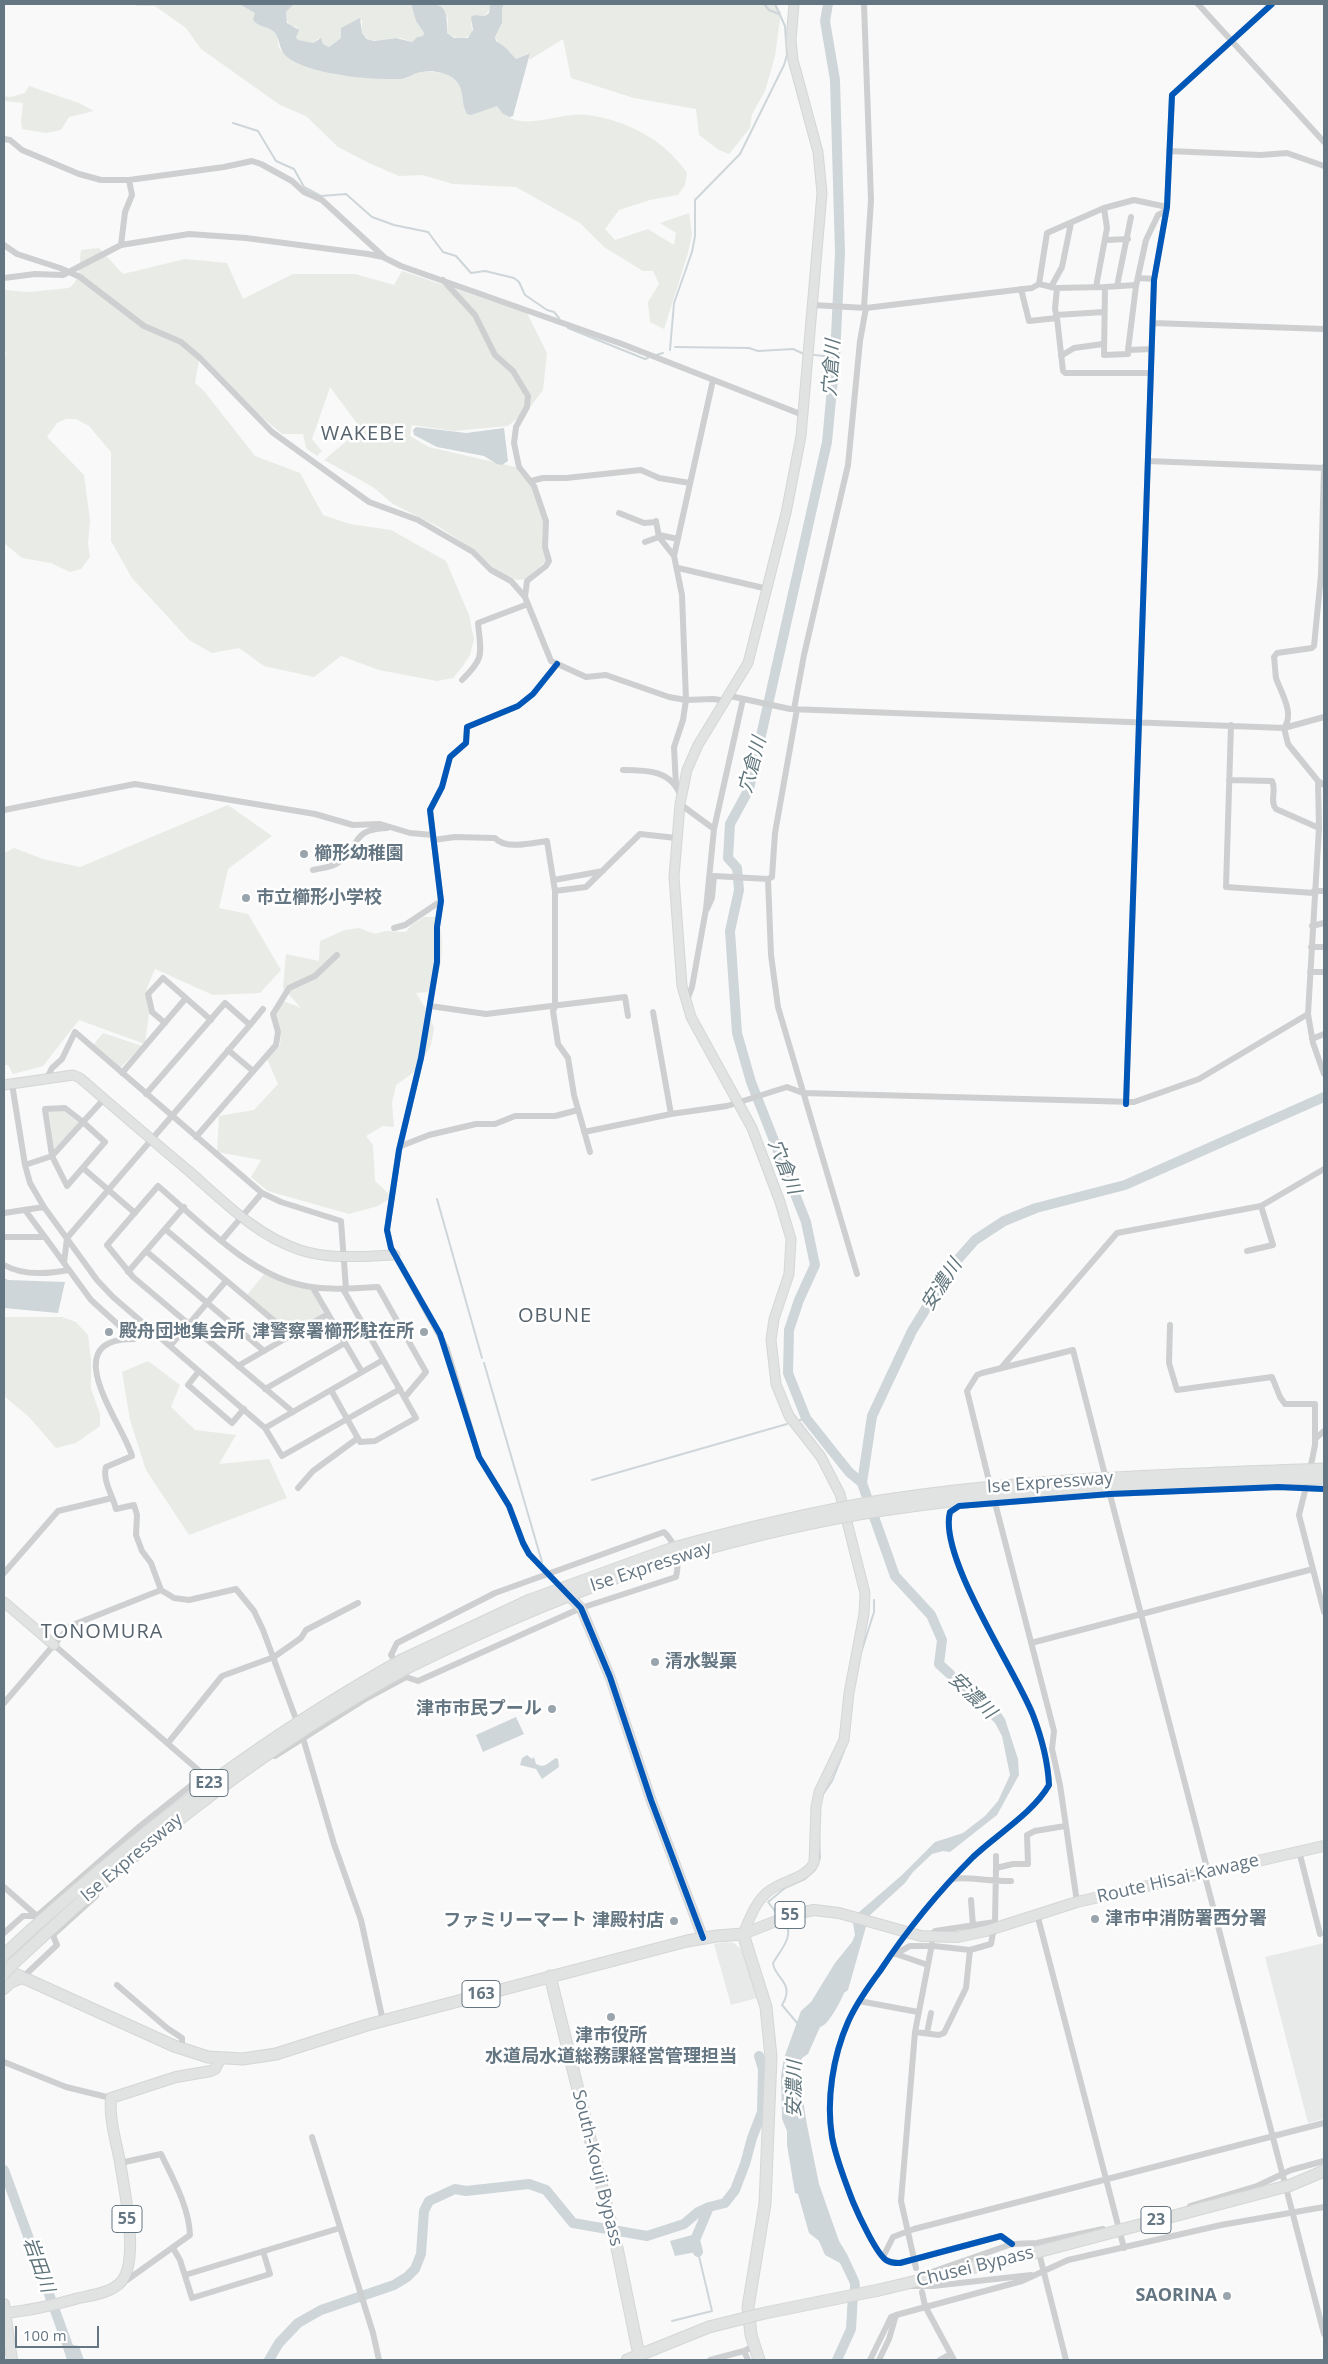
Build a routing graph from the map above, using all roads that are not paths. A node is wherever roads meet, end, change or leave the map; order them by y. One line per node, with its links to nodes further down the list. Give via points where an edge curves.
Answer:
1 (794, 4): 31 (main road, via 793,60 818,152 822,182)
2 (864, 4): 32 (street, via 871,200)
3 (1198, 4): 5 (street)
4 (1272, 4): 5 (street)
5 (1232, 41): 7 (street); 8 (street, via 1172,95)
6 (4, 139): 10 (street, via 79,174 101,180)
7 (1324, 142)
8 (1170, 151): 9 (street, via 1261,156 1287,153); 12 (street)
9 (1324, 166)
10 (129, 180): 18 (street, via 132,195 125,212); 19 (street, via 252,161 322,200)
11 (1104, 208): 12 (street, via 1134,200); 14 (street); 16 (street, via 1108,224)
12 (1166, 209): 23 (street); 24 (street, via 1158,215 1149,231)
13 (1131, 217): 15 (street)
14 (1071, 223): 25 (street, via 1047,233); 27 (street, via 1062,267)
15 (1128, 239): 16 (street); 26 (street)
16 (1106, 240): 28 (street)
17 (4, 245): 20 (street, via 17,254)
18 (121, 246): 19 (street, via 188,234 216,235); 20 (street)
19 (384, 257): 22 (street)
20 (70, 272): 21 (street); 55 (street, via 88,282 144,326 189,348 272,432 364,498 412,517 473,552 491,570 514,583)
21 (4, 278)
22 (442, 279): 42 (street); 46 (street, via 475,315 495,355 513,371 528,396 527,406 516,427 514,443 520,467)
23 (1154, 279): 24 (street); 35 (street)
24 (1137, 281): 26 (street); 39 (street)
25 (1039, 284): 27 (street); 30 (street)
26 (1118, 286): 29 (street)
27 (1054, 287): 28 (street); 34 (street)
28 (1096, 287): 29 (street)
29 (1105, 287): 33 (street)
30 (1021, 289): 32 (street); 34 (street, via 1029,321)
31 (815, 305): 32 (street); 43 (main road)
32 (864, 308): 62 (street, via 848,465)
33 (1104, 312): 34 (street); 37 (street)
34 (1057, 317): 40 (street)
35 (1153, 322): 36 (street); 38 (street)
36 (1324, 329)
37 (1103, 344): 39 (street, via 1104,354 1128,354); 40 (street, via 1074,348)
38 (1152, 349): 39 (street); 41 (street)
39 (1128, 350)
40 (1061, 356): 41 (street, via 1065,373)
41 (1151, 373): 44 (street)
42 (713, 380): 43 (street); 47 (street)
43 (803, 415): 54 (main road, via 794,475)
44 (1148, 461): 45 (street); 64 (street)
45 (1324, 468): 56 (street)
46 (531, 481): 47 (street, via 641,470 659,478); 55 (street, via 546,521 545,547 549,561 527,582)
47 (690, 483): 50 (street)
48 (619, 513): 49 (street, via 644,523 656,522)
49 (659, 536): 50 (street); 51 (street); 52 (street)
50 (678, 539): 52 (street)
51 (645, 542)
52 (674, 556): 53 (street)
53 (678, 568): 54 (street); 61 (street)
54 (768, 589): 59 (main road, via 748,663)
55 (526, 601): 57 (street, via 548,655); 58 (street, via 478,623 479,658 474,670)
56 (1321, 624): 66 (street, via 1312,648 1274,654 1276,676 1289,713)
57 (557, 664): 61 (street, via 586,677 606,675 658,694); 76 (street, via 533,694 518,706 467,727 466,743 450,757 442,787 430,810)
58 (462, 680)
59 (728, 699): 60 (street); 61 (street); 71 (main road, via 693,755)
60 (746, 699): 62 (street); 75 (street)
61 (686, 700): 70 (street, via 674,747)
62 (794, 709): 64 (street); 80 (street, via 775,833 772,877)
63 (1324, 717): 66 (street)
64 (1139, 721): 65 (street); 118 (street)
65 (1231, 725): 66 (street); 68 (street)
66 (1284, 728): 69 (street, via 1288,744)
67 (623, 770): 70 (street, via 661,774)
68 (1229, 780): 74 (street, via 1272,781 1276,809); 84 (street, via 1226,887)
69 (1321, 783): 74 (street)
70 (676, 786): 71 (street)
71 (680, 801): 75 (street); 77 (main road)
72 (4, 810): 73 (street, via 135,784 315,814 353,825 375,823)
73 (393, 828): 76 (street); 78 (street, via 365,832 341,861)
74 (1319, 828): 84 (street)
75 (714, 829): 86 (street)
76 (433, 838): 81 (street, via 495,838 500,843 510,844 547,841); 85 (street)
77 (676, 838): 79 (street, via 640,834); 96 (main road, via 674,887)
78 (312, 870)
79 (604, 870): 81 (street); 82 (street, via 586,887)
80 (766, 879): 86 (street, via 714,876 712,898); 114 (street, via 770,955 778,1008)
81 (554, 880): 82 (street)
82 (555, 891): 98 (street)
83 (1324, 891): 84 (street)
84 (1314, 892): 88 (street)
85 (441, 901): 89 (street, via 405,925); 97 (street)
86 (706, 909): 96 (street, via 692,987)
87 (1324, 923): 88 (street)
88 (1312, 926): 90 (street)
89 (394, 928)
90 (1311, 947): 91 (street); 93 (street)
91 (1324, 947)
92 (337, 955): 109 (street, via 315,976 287,990 273,1014 278,1042)
93 (1310, 972): 94 (street); 101 (street)
94 (1324, 972)
95 (186, 998): 103 (street); 104 (street); 104 (street, via 163,978 148,994 152,1012)
96 (686, 1003): 117 (main road)
97 (430, 1006): 98 (street, via 486,1014); 126 (street)
98 (555, 1007): 102 (street, via 625,997); 119 (street, via 558,1044 568,1058)
99 (263, 1009): 105 (street)
100 (654, 1012): 120 (street)
101 (1308, 1014): 107 (street); 118 (street, via 1199,1079)
102 (628, 1016)
103 (211, 1020): 105 (street, via 225,1003); 115 (street)
104 (165, 1023): 110 (street)
105 (250, 1025): 108 (street)
106 (1324, 1034): 107 (street)
107 (1312, 1041): 111 (street)
108 (228, 1050): 109 (street); 121 (street)
109 (253, 1071): 124 (street)
110 (122, 1073): 112 (street, via 75,1032 62,1059); 115 (street)
111 (1324, 1074)
112 (47, 1078): 113 (main road); 116 (main road, via 73,1075)
113 (8, 1084): 129 (street)
114 (803, 1093): 117 (street, via 787,1088); 118 (street); 155 (street)
115 (146, 1094): 121 (street)
116 (104, 1099): 122 (street); 125 (main road)
117 (741, 1101): 120 (street); 233 (main road, via 791,1239 789,1274 774,1319 771,1340 776,1384 785,1409 820,1457 840,1494 865,1593 864,1614 848,1693 844,1740 819,1792 816,1807 814,1863 802,1876 769,1891 752,1914)
118 (1126, 1104)
119 (578, 1110): 123 (street); 126 (street, via 548,1117 515,1116 495,1124 476,1124 429,1135)
120 (671, 1114): 123 (street)
121 (172, 1116): 124 (street); 125 (street)
122 (83, 1122): 128 (street); 128 (street, via 65,1108 45,1109); 130 (street, via 105,1142)
123 (584, 1132): 127 (street)
124 (196, 1137): 134 (street)
125 (152, 1139): 133 (street); 141 (main road)
126 (401, 1146): 149 (street, via 387,1230)
127 (590, 1152)
128 (52, 1156): 129 (street); 130 (street, via 67,1186)
129 (25, 1165): 136 (street, via 30,1183)
130 (83, 1168): 133 (street)
131 (1324, 1169): 132 (street); 135 (street)
132 (1324, 1173)
133 (108, 1190): 140 (street); 145 (street)
134 (262, 1193): 141 (street); 150 (street, via 341,1221)
135 (1261, 1206): 148 (street, via 1273,1245); 171 (street, via 1117,1233)
136 (44, 1207): 138 (street); 145 (street)
137 (184, 1208): 140 (street, via 158,1186); 142 (street); 146 (street)
138 (25, 1210): 139 (street); 144 (street)
139 (4, 1213)
140 (135, 1213): 154 (street, via 107,1245)
141 (242, 1217): 146 (street); 150 (main road, via 290,1246)
142 (165, 1229): 147 (street); 156 (street)
143 (4, 1237): 144 (street)
144 (45, 1238): 151 (street)
145 (67, 1238): 151 (street); 162 (street, via 106,1290)
146 (222, 1240): 157 (street, via 276,1276)
147 (146, 1251): 154 (street); 159 (street)
148 (1247, 1251)
149 (395, 1255): 150 (main road); 196 (street, via 447,1349 479,1457 509,1506 529,1554)
150 (344, 1257): 158 (street)
151 (64, 1263): 153 (street)
152 (4, 1265): 153 (street, via 32,1272)
153 (69, 1270): 165 (street, via 99,1308)
154 (128, 1272): 161 (street)
155 (857, 1274)
156 (226, 1281): 159 (street); 164 (street)
157 (313, 1288): 158 (street); 160 (street)
158 (344, 1289): 169 (street); 177 (street, via 378,1286 426,1372)
159 (208, 1303): 161 (street); 168 (street)
160 (328, 1314): 164 (street); 166 (street)
161 (189, 1324): 167 (street); 170 (street)
162 (146, 1325): 165 (street); 167 (street)
163 (1170, 1325): 184 (street, via 1169,1363 1177,1390 1272,1377 1285,1404 1315,1404)
164 (291, 1335): 168 (street)
165 (134, 1339): 191 (street, via 117,1340 106,1345 96,1364 103,1394 132,1456 106,1466 104,1471)
166 (345, 1343): 173 (street); 174 (street)
167 (170, 1346): 172 (street)
168 (264, 1351): 170 (street)
169 (383, 1360): 173 (street); 175 (street)
170 (238, 1366): 174 (street)
171 (1001, 1368): 190 (street, via 1073,1350); 192 (street, via 978,1375 967,1391)
172 (199, 1371): 178 (street); 178 (street, via 188,1385 232,1423)
173 (362, 1372): 176 (street)
174 (265, 1389): 179 (street)
175 (400, 1389): 177 (street); 180 (street)
176 (331, 1390): 179 (street); 180 (street)
177 (405, 1397): 183 (street, via 416,1418 375,1441 360,1442)
178 (244, 1410): 181 (street)
179 (293, 1412): 181 (street)
180 (348, 1419): 181 (street, via 282,1456); 183 (street)
181 (265, 1428)
182 (1324, 1431): 184 (street)
183 (358, 1438): 187 (street, via 313,1471)
184 (1315, 1439): 188 (street)
185 (1324, 1469): 193 (highway, Ise Expressway / E23, bridge, via 1117,1478 937,1493 799,1517)
186 (1324, 1480): 193 (highway, Ise Expressway / E23, bridge, via 1118,1487 938,1502 801,1525)
187 (298, 1488)
188 (1306, 1489): 189 (street); 190 (street, via 1278,1487); 194 (street, via 1299,1515)
189 (1324, 1489)
190 (1110, 1494): 192 (street); 204 (street)
191 (112, 1498): 195 (street, via 58,1511); 198 (street, via 116,1509 134,1506 136,1535)
192 (995, 1503): 205 (street); 212 (street, via 955,1508 947,1521 950,1537 965,1581 1033,1714)
193 (672, 1554): 208 (highway, Ise Expressway / E23, via 530,1600)
194 (1313, 1569): 203 (street); 204 (street)
195 (4, 1573)
196 (549, 1574): 197 (street); 202 (street, via 664,1532 672,1539 679,1565 676,1577); 208 (street, via 495,1593 397,1643 391,1654)
197 (554, 1580)
198 (161, 1590): 206 (street, via 70,1626); 207 (street, via 174,1598 189,1600 236,1589 254,1611)
199 (572, 1599): 202 (main road)
200 (4, 1602): 206 (main road)
201 (358, 1603): 207 (street, via 306,1630 302,1638)
202 (581, 1608): 208 (street, via 418,1681); 236 (main road, via 610,1677)
203 (1324, 1612)
204 (1141, 1614): 205 (street); 219 (street)
205 (1031, 1643): 213 (street, via 1054,1731 1052,1749)
206 (54, 1646): 209 (street); 211 (street)
207 (274, 1657): 210 (street); 211 (street, via 222,1676)
208 (405, 1669): 210 (street, via 367,1698); 240 (highway, Ise Expressway / E23, bridge, via 277,1735 195,1793 91,1877); 243 (highway, Ise Expressway / E23, bridge, via 339,1706 242,1770 98,1885)
209 (4, 1703)
210 (304, 1738): 232 (street, via 266,1761 190,1817 108,1884); 251 (street, via 334,1844 361,1920)
211 (168, 1743): 227 (street, via 204,1775)
212 (1048, 1774): 213 (street); 220 (street, via 1050,1785 1039,1800 978,1852)
213 (1060, 1789): 214 (street)
214 (1065, 1826): 218 (street, via 1035,1831 1027,1836 1028,1864); 225 (street)
215 (1324, 1846): 216 (main road, Route Hisai-Kawage / 55)
216 (1298, 1851): 219 (main road, Route Hisai-Kawage / 55); 235 (street)
217 (996, 1856): 218 (street)
218 (996, 1868): 222 (street)
219 (1206, 1872): 225 (main road, Route Hisai-Kawage / 55); 259 (street)
220 (950, 1881): 222 (street, via 960,1876); 230 (street)
221 (1011, 1881): 222 (street)
222 (996, 1882): 229 (street)
223 (4, 1887): 227 (street)
224 (971, 1900): 228 (street)
225 (1078, 1902): 226 (main road, Route Hisai-Kawage / 55)
226 (1037, 1914): 229 (main road, Route Hisai-Kawage / 55); 266 (street)
227 (37, 1916): 231 (street, via 23,1916); 232 (street)
228 (973, 1926): 229 (street); 234 (street, via 935,1931)
229 (994, 1926): 230 (main road, Route Hisai-Kawage / 55, via 952,1938); 238 (street, via 991,1944)
230 (906, 1932): 233 (main road, Route Hisai-Kawage / 55, via 840,1913 814,1910 794,1914); 239 (street)
231 (4, 1933)
232 (54, 1934): 245 (street, via 57,1945)
233 (743, 1934): 236 (highway, 163); 291 (highway, via 766,2007 771,2057 765,2204 748,2308)
234 (933, 1934)
235 (1320, 1934)
236 (703, 1938): 244 (highway, 163)
237 (932, 1945): 238 (street); 239 (street, via 910,1946); 241 (street)
238 (970, 1950): 253 (street, via 966,1988 944,2033)
239 (894, 1953): 241 (street); 248 (street)
240 (5, 1954)
241 (928, 1965): 249 (street)
242 (4, 1969): 245 (highway, 163)
243 (4, 1973)
244 (550, 1976): 251 (highway, 163); 293 (highway, South-Kouji Bypass, via 616,2248)
245 (22, 1978): 247 (main road); 254 (highway, 163)
246 (117, 1985): 254 (street, via 182,2038)
247 (4, 1989)
248 (859, 2000): 249 (street); 278 (street, via 836,2059 831,2123 844,2180 864,2230 872,2237)
249 (918, 2012): 252 (street)
250 (931, 2013): 253 (street)
251 (383, 2021): 255 (highway, 163, via 269,2056)
252 (915, 2032): 253 (street); 272 (street, via 900,2201)
253 (927, 2034)
254 (182, 2049): 255 (highway, 163)
255 (220, 2059): 257 (main road, via 211,2071 176,2077)
256 (4, 2062): 257 (street, via 66,2087)
257 (111, 2098): 262 (main road, 55)
258 (1324, 2123): 259 (street)
259 (1274, 2136): 264 (street); 266 (street)
260 (312, 2137): 271 (street)
261 (1324, 2161): 264 (street)
262 (120, 2162): 275 (street, via 161,2154 190,2226 190,2235); 284 (main road, 55, via 131,2248)
263 (1324, 2171): 267 (highway)
264 (1283, 2174): 269 (street); 270 (street, via 1258,2186)
265 (1324, 2179): 267 (highway, Chusei Bypass / 23)
266 (1106, 2180): 270 (street); 272 (street)
267 (1291, 2185): 285 (highway, Chusei Bypass / 23, bridge)
268 (1324, 2207): 269 (street)
269 (1292, 2213): 276 (street, via 1221,2225); 290 (street)
270 (1118, 2225): 273 (street); 276 (street)
271 (340, 2228): 277 (street); 295 (street)
272 (908, 2232): 278 (street, via 893,2237); 279 (street)
273 (1037, 2243): 274 (street); 281 (street)
274 (1012, 2244): 279 (street, via 1001,2236); 285 (street)
275 (173, 2248): 283 (street); 284 (street)
276 (1124, 2248): 281 (street, via 1068,2260)
277 (263, 2251): 283 (street); 283 (street, via 270,2274 192,2298)
278 (882, 2257): 279 (street, via 890,2263)
279 (914, 2259): 280 (street)
280 (916, 2268)
281 (1042, 2272): 282 (street); 302 (street)
282 (1035, 2274): 285 (street, via 933,2286); 287 (street, via 1022,2281)
283 (185, 2275)
284 (123, 2280): 288 (main road, via 107,2291 41,2308)
285 (895, 2286): 293 (highway, Chusei Bypass / 23, bridge, via 709,2327)
286 (922, 2292): 287 (street)
287 (926, 2306): 289 (street); 292 (street)
288 (4, 2310): 294 (main road)
289 (896, 2316): 299 (street, via 891,2317); 300 (street, via 890,2339)
290 (1324, 2334)
291 (749, 2349): 296 (street); 297 (street); 298 (highway)
292 (952, 2357): 301 (street)
293 (635, 2359)
294 (12, 2360)
295 (379, 2360)
296 (710, 2360)
297 (748, 2360)
298 (759, 2360)
299 (870, 2360)
300 (879, 2360)
301 (940, 2360)
302 (1066, 2360)

